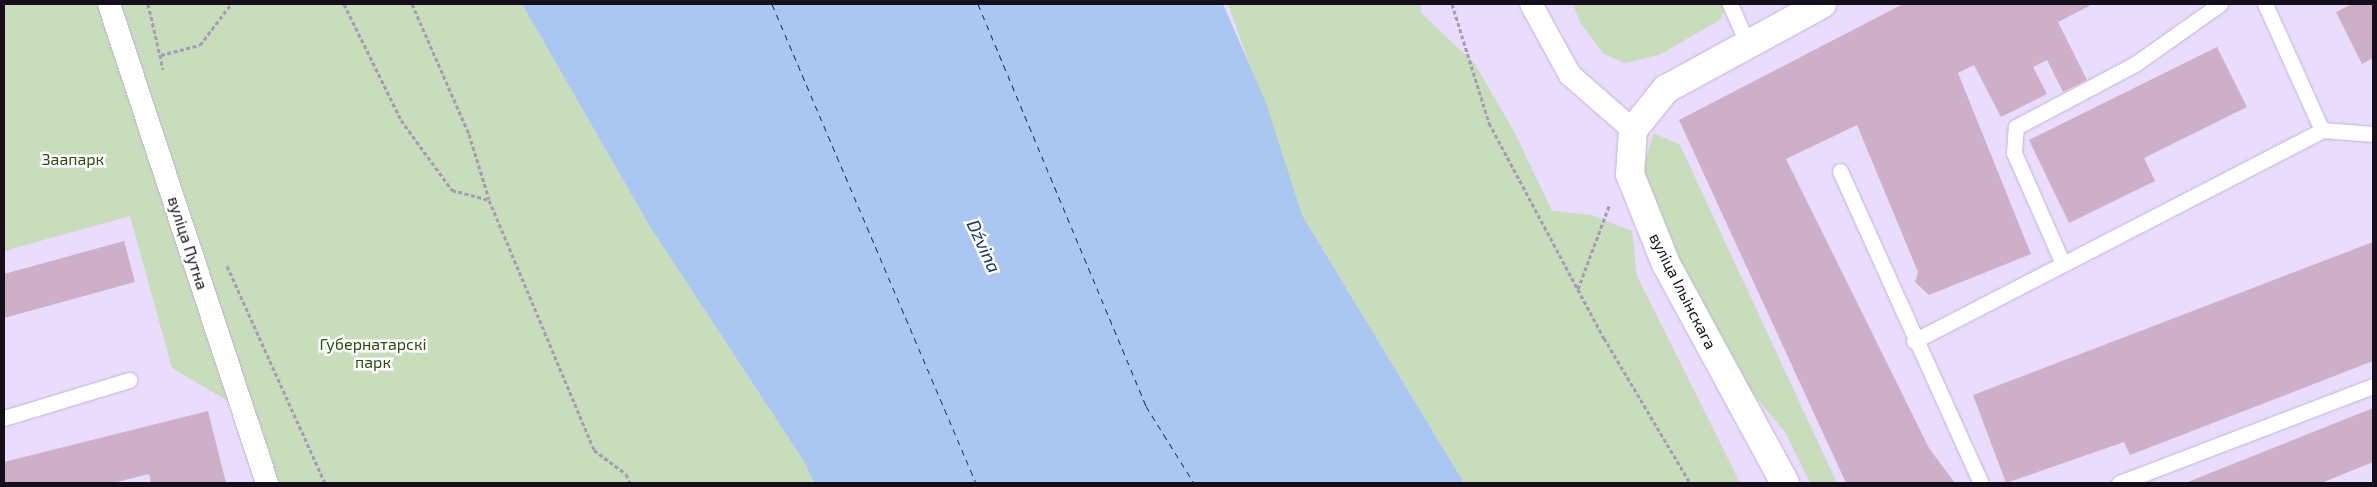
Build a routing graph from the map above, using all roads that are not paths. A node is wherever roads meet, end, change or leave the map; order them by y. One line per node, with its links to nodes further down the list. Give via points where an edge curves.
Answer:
1 (109, 4): 17 (street, вуліца Путна)
2 (1531, 4): 8 (street, via 1570,75)
3 (1730, 4): 7 (lane)
4 (1822, 4): 7 (street)
5 (2220, 4): 12 (lane, via 2135,64 2016,128 2014,153)
6 (2265, 4): 9 (lane)
7 (1748, 45): 8 (street, via 1666,89)
8 (1634, 130): 18 (street, вуліца Ільінскага, via 1630,174 1666,264)
9 (2322, 130): 10 (lane); 12 (lane)
10 (2373, 134)
11 (1840, 171): 13 (lane)
12 (2063, 264): 13 (lane)
13 (1914, 341): 19 (lane)
14 (129, 380): 16 (lane)
15 (2373, 386): 20 (lane)
16 (4, 418)
17 (267, 483)
18 (1785, 483)
19 (1981, 483)
20 (2119, 483)

